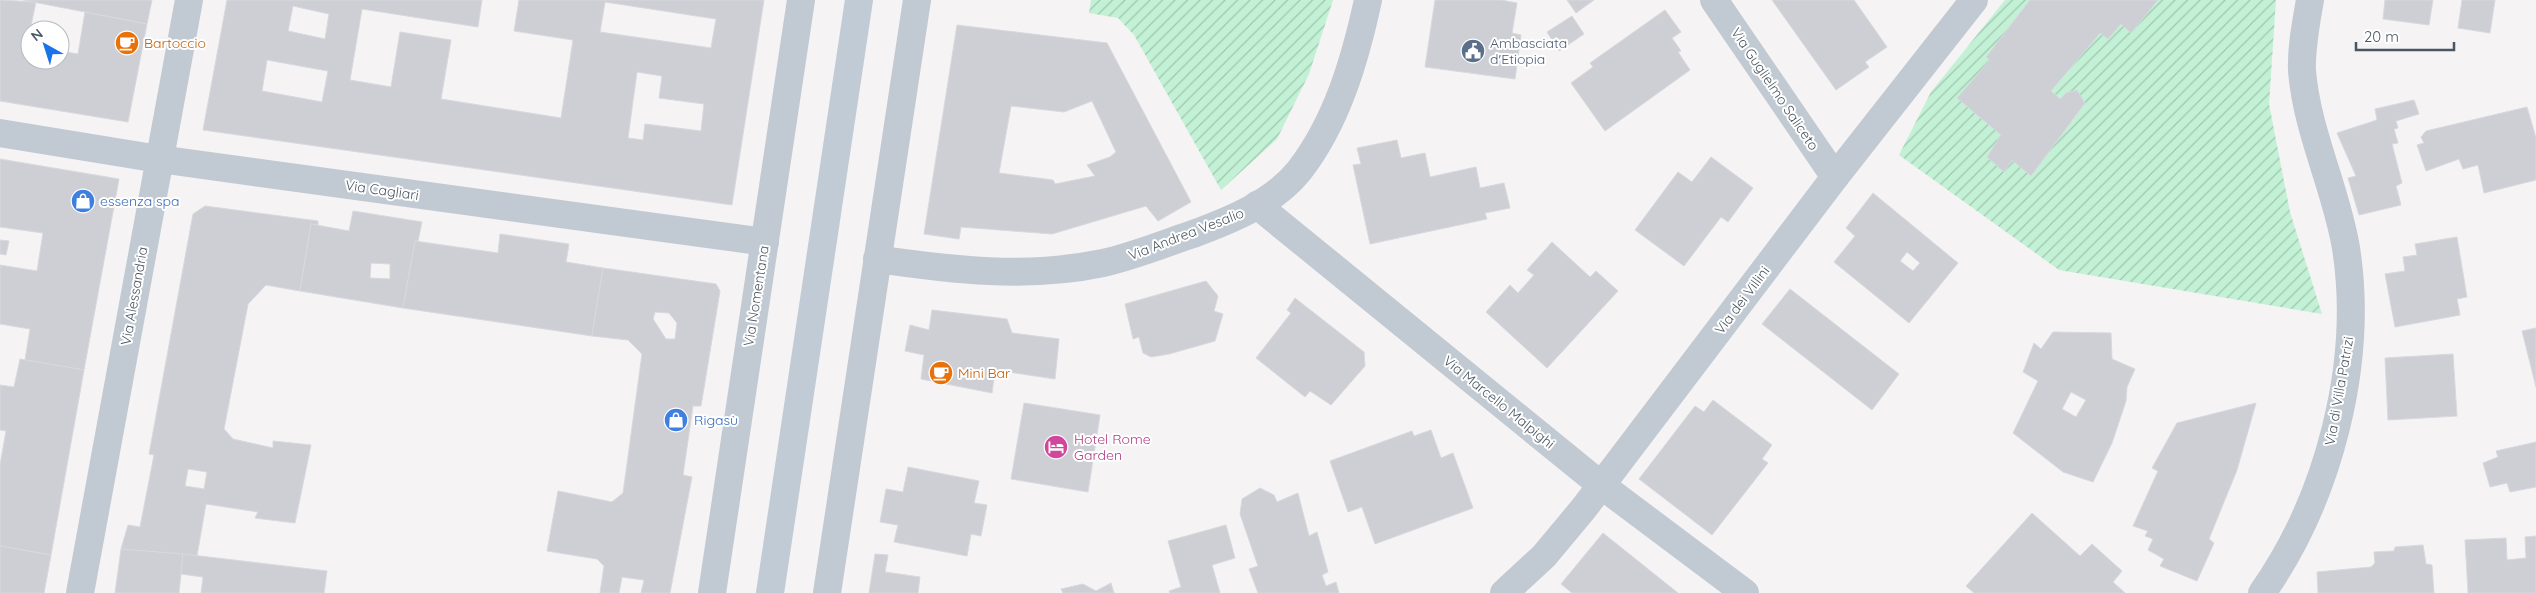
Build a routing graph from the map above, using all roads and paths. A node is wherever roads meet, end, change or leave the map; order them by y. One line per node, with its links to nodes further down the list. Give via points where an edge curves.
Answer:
1 (189, 0): 10 (street, Via Alessandria)
2 (801, 0): 13 (street, Via Nomentana)
3 (859, 0): 18 (main road)
4 (917, 0): 14 (street)
5 (1368, 0): 12 (street, Via Andrea Vesalio, via 1351,65 1319,141 1286,185)
6 (1714, 0): 11 (street, Via Guglielmo Saliceto)
7 (1974, 0): 11 (street, Via dei Villini)
8 (2310, 0): 22 (street, Via di Villa Patrizi, via 2302,70 2312,123 2345,246 2351,304 2349,348 2339,410 2326,461 2292,547)
9 (0, 133): 10 (street, Via Cagliari)
10 (159, 159): 13 (street, Via Cagliari); 16 (street, Via Alessandria)
11 (1835, 177): 15 (street, Via dei Villini)
12 (1257, 205): 14 (street, Via Andrea Vesalio, via 1219,224 1148,250 1064,270 992,271); 15 (street, Via Marcello Malpighi)
13 (765, 242): 17 (street, Via Nomentana)
14 (877, 259): 19 (street)
15 (1602, 485): 20 (street, Via dei Villini, via 1544,556); 21 (street, Via Marcello Malpighi)
16 (80, 593)
17 (712, 593)
18 (770, 593)
19 (827, 593)
20 (1504, 593)
21 (1745, 593)
22 (2262, 593)

